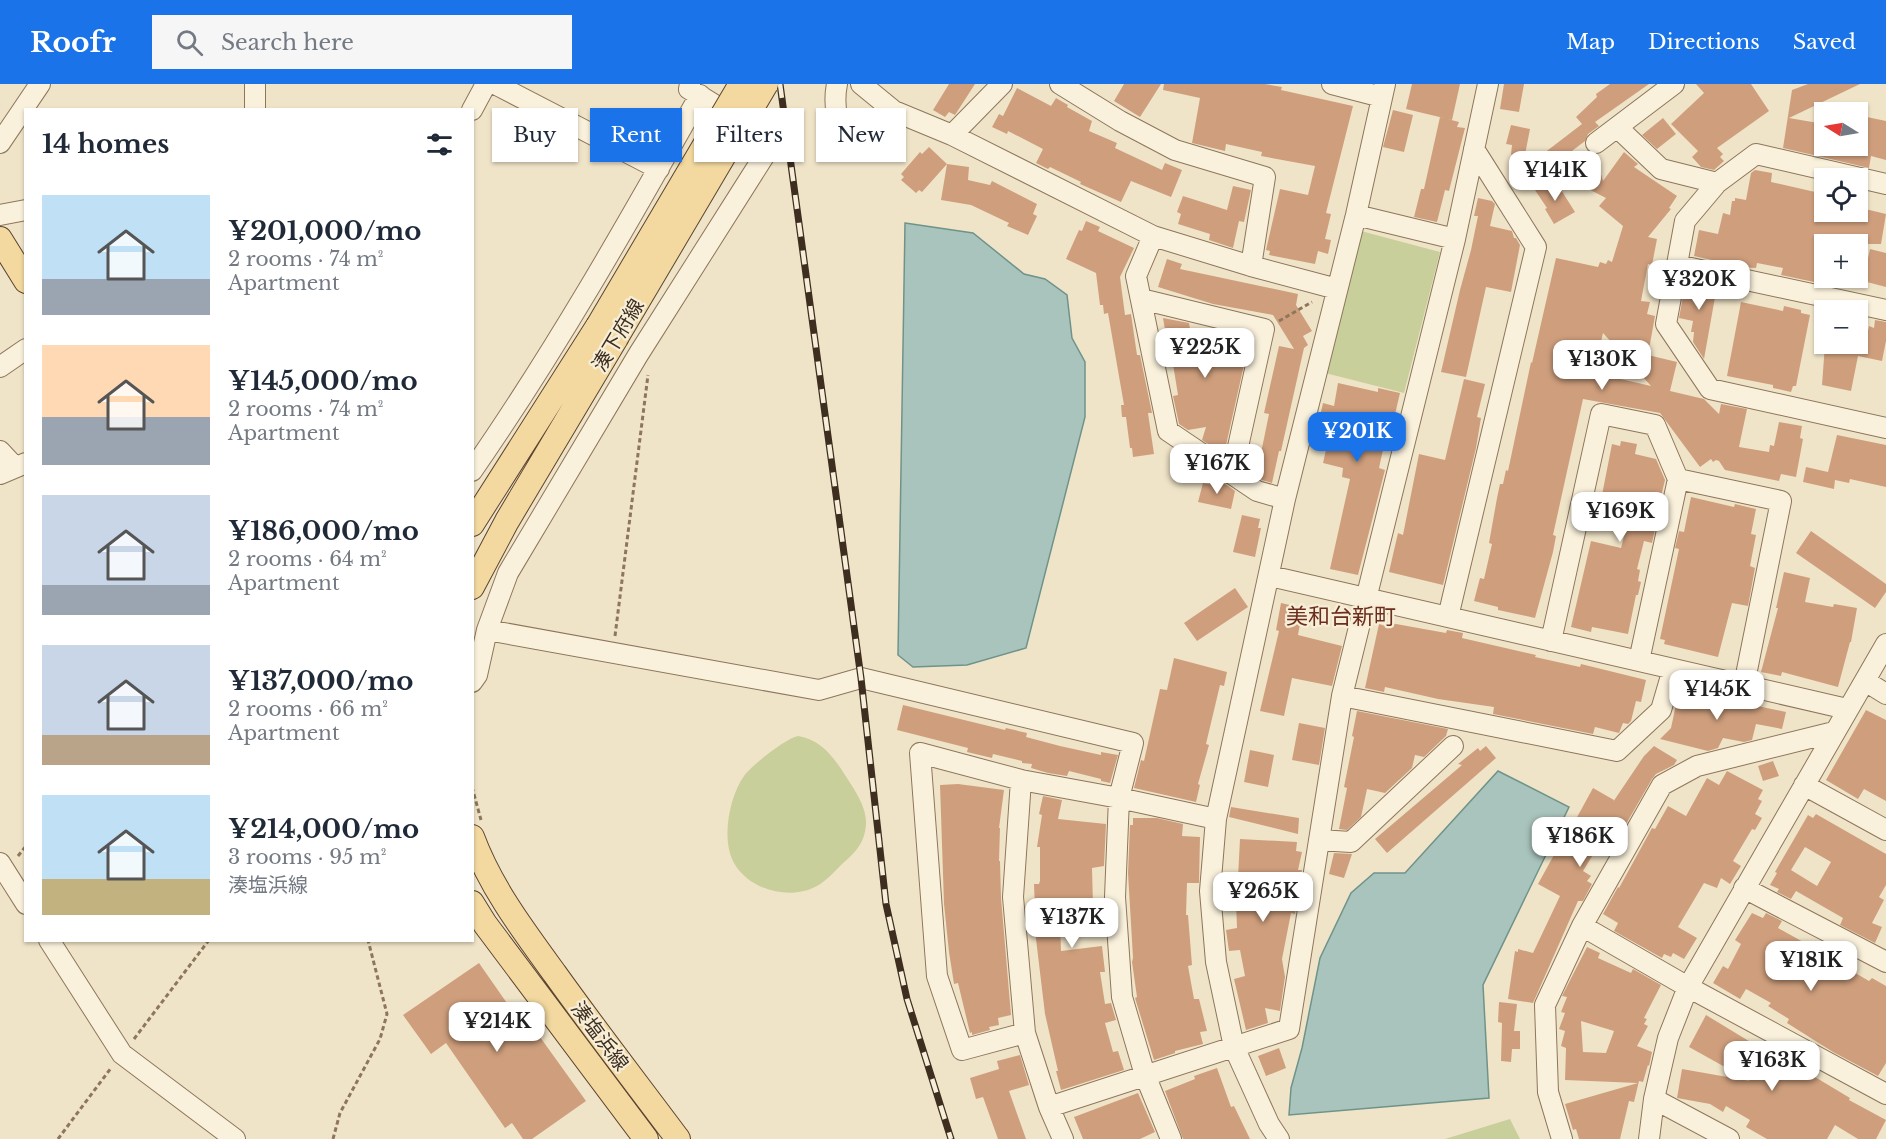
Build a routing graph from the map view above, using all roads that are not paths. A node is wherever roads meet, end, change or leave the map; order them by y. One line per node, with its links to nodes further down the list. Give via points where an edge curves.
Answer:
1 (40, 84): 23 (street)
2 (255, 84): 16 (street)
3 (486, 84): 17 (street)
4 (495, 84): 26 (street)
5 (741, 84): 41 (main road, 湊下府線, bridge)
6 (766, 84): 41 (main road, 湊下府線, bridge)
7 (837, 84): 18 (street)
8 (1002, 84): 22 (street)
9 (1060, 84): 36 (street, via 1175,150 1265,177)
10 (1332, 84): 15 (street)
11 (1488, 84): 25 (street)
12 (1674, 84): 21 (street)
13 (866, 86): 19 (street)
14 (695, 89): 26 (street); 56 (street, via 768,138 766,153 638,355 508,573)
15 (1384, 91): 31 (street)
16 (255, 108)
17 (473, 108)
18 (836, 108)
19 (891, 108)
20 (906, 116): 22 (street)
21 (1618, 128): 24 (street); 27 (street, via 1661,169)
22 (952, 135): 32 (street)
23 (0, 143)
24 (1596, 143)
25 (1474, 149): 34 (street); 55 (street, via 1536,247)
26 (659, 169): 47 (street, via 566,327)
27 (1717, 183): 28 (street, via 1756,154); 35 (street, via 1685,221)
28 (1886, 184)
29 (24, 210): 30 (street)
30 (0, 215)
31 (1356, 215): 34 (street); 38 (street)
32 (1153, 236): 36 (street); 39 (street, via 1136,276)
33 (0, 239): 37 (main road)
34 (1455, 239): 54 (street)
35 (1677, 265): 40 (street); 44 (street, via 1666,324 1710,389)
36 (1251, 266): 38 (street)
37 (24, 278)
38 (1337, 289): 50 (street)
39 (1141, 299): 48 (street, via 1168,431); 48 (street, via 1264,329)
40 (1886, 310)
41 (607, 332): 51 (main road, 湊下府線); 53 (main road, 湊下府線)
42 (24, 350): 43 (street)
43 (0, 367)
44 (1886, 428)
45 (0, 451): 46 (street)
46 (13, 468)
47 (474, 468)
48 (1232, 474): 50 (street, via 1257,491)
49 (1678, 479): 57 (street, via 1655,426 1601,414); 59 (street); 63 (street, via 1781,501)
50 (1285, 499): 52 (street)
51 (474, 521)
52 (1270, 576): 54 (street); 72 (street)
53 (474, 583)
54 (1366, 598): 55 (street); 65 (street)
55 (1448, 617): 57 (street)
56 (487, 630): 61 (street); 71 (street, via 819,690 861,678 1133,743)
57 (1551, 641): 59 (street)
58 (1886, 644): 62 (street)
59 (1639, 661): 60 (street)
60 (1673, 669): 63 (street); 65 (street, via 1661,710 1617,751)
61 (474, 679)
62 (1865, 681): 64 (street); 66 (street)
63 (1744, 685): 66 (street)
64 (1886, 694)
65 (1342, 696): 74 (street)
66 (1847, 709): 67 (street)
67 (1834, 732): 70 (street); 80 (street, via 1697,766 1662,785)
68 (1453, 746): 74 (street, via 1351,842)
69 (1021, 780): 71 (street); 84 (street, via 1012,897); 84 (street, via 920,753 937,976 962,1050)
70 (1804, 785): 73 (street); 77 (street)
71 (1119, 798): 72 (street); 86 (street, via 1115,897 1122,997)
72 (1216, 819): 85 (street, via 1210,891 1216,962)
73 (1886, 830)
74 (1319, 840): 85 (street, via 1289,1029)
75 (474, 842): 92 (main road, 湊塩浜線, via 506,906)
76 (0, 863): 78 (street)
77 (1744, 888): 82 (street); 83 (street)
78 (24, 901)
79 (474, 906): 91 (main road, 湊塩浜線)
80 (1582, 926): 83 (street); 96 (street, via 1545,1005 1548,1092)
81 (50, 942): 90 (street, via 122,1054)
82 (1886, 962)
83 (1688, 987): 87 (street); 88 (street, via 1668,1038)
84 (1025, 1033): 89 (street)
85 (1234, 1047): 86 (street); 95 (street)
86 (1145, 1075): 89 (street); 94 (street)
87 (1886, 1094)
88 (1654, 1099): 97 (street); 98 (street)
89 (1048, 1107): 93 (street)
90 (235, 1139)
91 (646, 1139)
92 (678, 1139)
93 (1063, 1139)
94 (1171, 1139)
95 (1279, 1139)
96 (1562, 1139)
97 (1649, 1139)
98 (1729, 1139)

